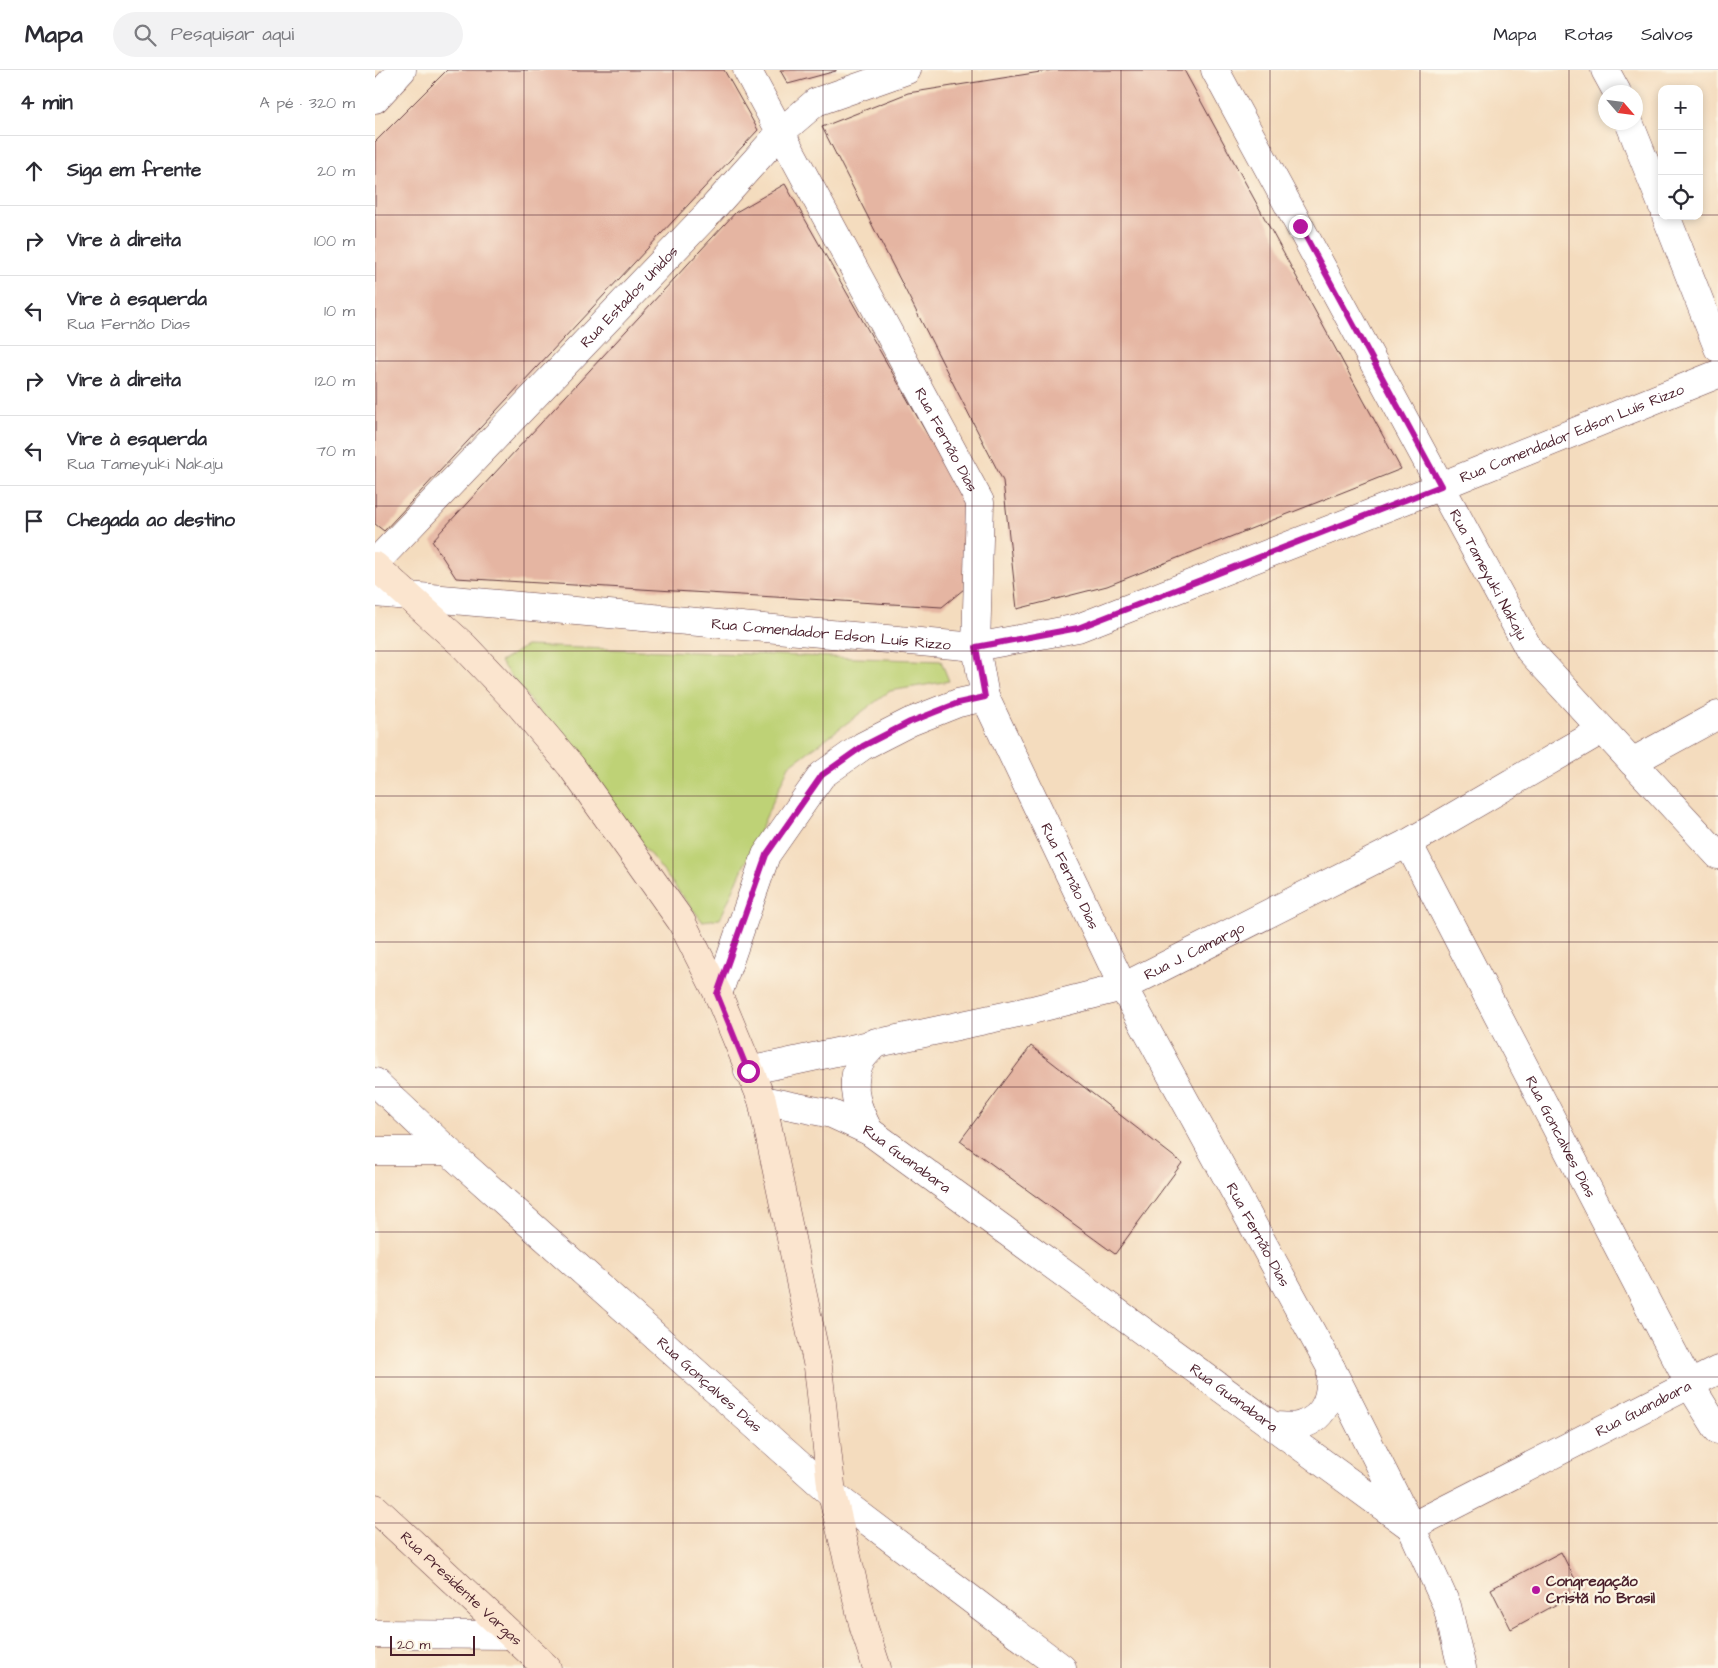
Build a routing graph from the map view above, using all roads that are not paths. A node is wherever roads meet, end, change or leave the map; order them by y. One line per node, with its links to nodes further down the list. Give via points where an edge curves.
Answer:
1 (402, 70): 7 (street)
2 (747, 70): 9 (street, Rua Fernão Dias)
3 (907, 70): 9 (street, Rua Estados Unidos, via 816,102)
4 (1215, 70): 14 (street, Rua Tameyuki Nakaju)
5 (1605, 70): 6 (street)
6 (1613, 85)
7 (375, 99)
8 (1632, 130): 10 (street)
9 (781, 132): 15 (street, Rua Estados Unidos, via 704,218); 18 (street, Rua Fernão Dias, via 980,502)
10 (1658, 195)
11 (1668, 220): 12 (street)
12 (1718, 348)
13 (1718, 374): 14 (street, Rua Comendador Edson Luís Rizzo)
14 (1441, 486): 18 (street, Rua Comendador Edson Luís Rizzo, via 1078,628); 21 (street, Rua Tameyuki Nakaju, via 1530,651)
15 (375, 565): 17 (main road)
16 (375, 594): 17 (street, Rua Comendador Edson Luís Rizzo)
17 (409, 595): 18 (street, Rua Comendador Edson Luís Rizzo); 26 (main road, via 519,704 571,766 681,921)
18 (976, 647): 19 (street, Rua Fernão Dias)
19 (985, 697): 25 (street, Rua Fernão Dias); 26 (street, via 958,703 910,722 863,746 822,775 766,855)
20 (1718, 715): 22 (street)
21 (1602, 730): 22 (street, Rua Tameyuki Nakaju); 23 (street, Rua J. Camargo)
22 (1632, 762): 24 (street, Rua Tameyuki Nakaju)
23 (1408, 843): 25 (street, Rua J. Camargo); 36 (street, Rua Goncalves Dias)
24 (1718, 855)
25 (1123, 987): 27 (street, Rua J. Camargo, via 1032,1010); 34 (street, Rua Fernão Dias)
26 (717, 994): 28 (main road)
27 (876, 1042): 28 (street, Rua J. Camargo); 31 (street, via 859,1062 854,1086 857,1108)
28 (748, 1071): 30 (main road)
29 (375, 1082): 33 (street, Rua Gonçalves Dias)
30 (762, 1100): 31 (street, Rua Guanabara, via 832,1114); 39 (main road, via 818,1367)
31 (869, 1131): 37 (street, Rua Guanabara)
32 (375, 1151): 33 (street)
33 (448, 1151): 39 (street, Rua Gonçalves Dias)
34 (1331, 1368): 37 (street, via 1331,1392 1321,1413 1301,1425); 41 (street, Rua Fernão Dias)
35 (1718, 1370): 36 (street, Rua Guanabara)
36 (1689, 1385): 38 (street, Rua Goncalves Dias); 41 (street, Rua Guanabara)
37 (1274, 1426): 41 (street, Rua Guanabara)
38 (1718, 1430)
39 (832, 1494): 45 (main road, via 864,1628); 46 (street, Rua Gonçalves Dias)
40 (375, 1508): 43 (main road, Rua Presidente Vargas)
41 (1411, 1527): 47 (street, Rua Fernão Dias, via 1447,1606)
42 (375, 1634): 43 (street)
43 (511, 1635): 44 (main road, Rua Presidente Vargas)
44 (547, 1668)
45 (877, 1668)
46 (1062, 1668)
47 (1463, 1668)

